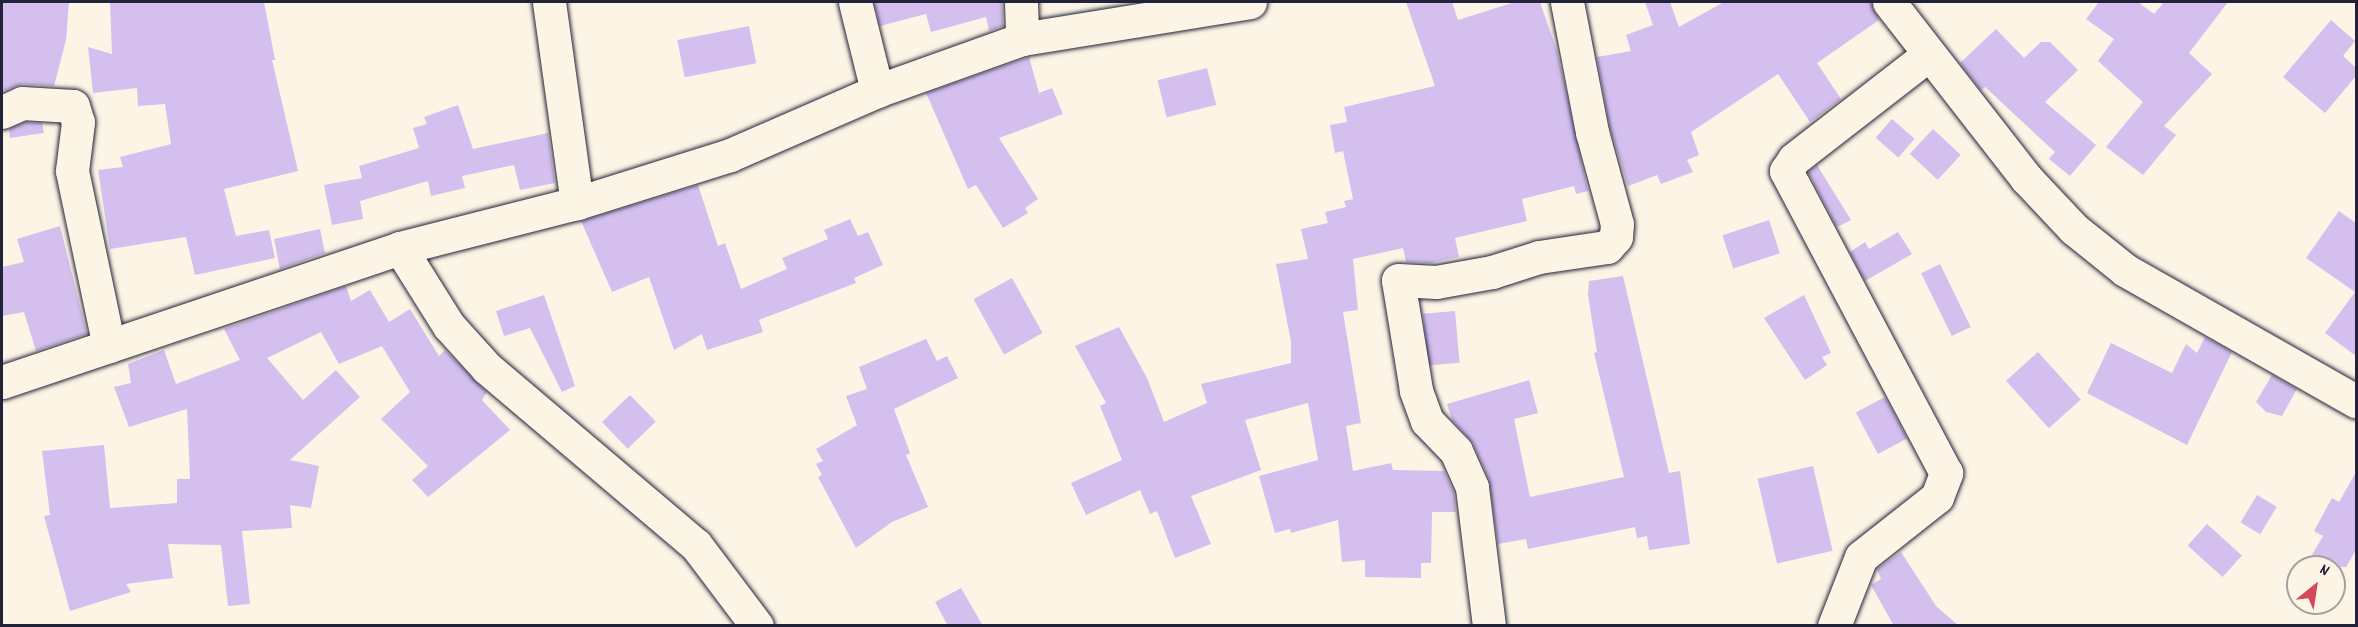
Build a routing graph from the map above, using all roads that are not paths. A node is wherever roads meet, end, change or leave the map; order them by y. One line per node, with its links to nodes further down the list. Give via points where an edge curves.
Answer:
1 (549, 2): 11 (street)
2 (855, 2): 9 (street)
3 (1021, 2): 7 (street)
4 (1250, 2): 7 (street)
5 (1567, 2): 17 (street, via 1592,132 1617,224 1616,237 1607,247 1539,257 1492,273 1436,282 1398,280 1416,390 1427,421 1456,451 1472,487)
6 (1889, 2): 8 (street)
7 (1022, 39): 9 (street)
8 (1928, 56): 15 (street, via 2026,178 2074,229 2117,263); 18 (street, via 1794,159 1786,171 1946,473 1937,497 1861,557)
9 (877, 91): 11 (street, via 730,155)
10 (2, 112): 13 (street, via 22,103 73,106 78,122 72,171)
11 (578, 203): 12 (street)
12 (400, 248): 13 (street); 16 (street, via 449,326 487,368 696,545)
13 (109, 346): 14 (street)
14 (2, 382)
15 (2356, 401)
16 (757, 626)
17 (1489, 626)
18 (1834, 626)

